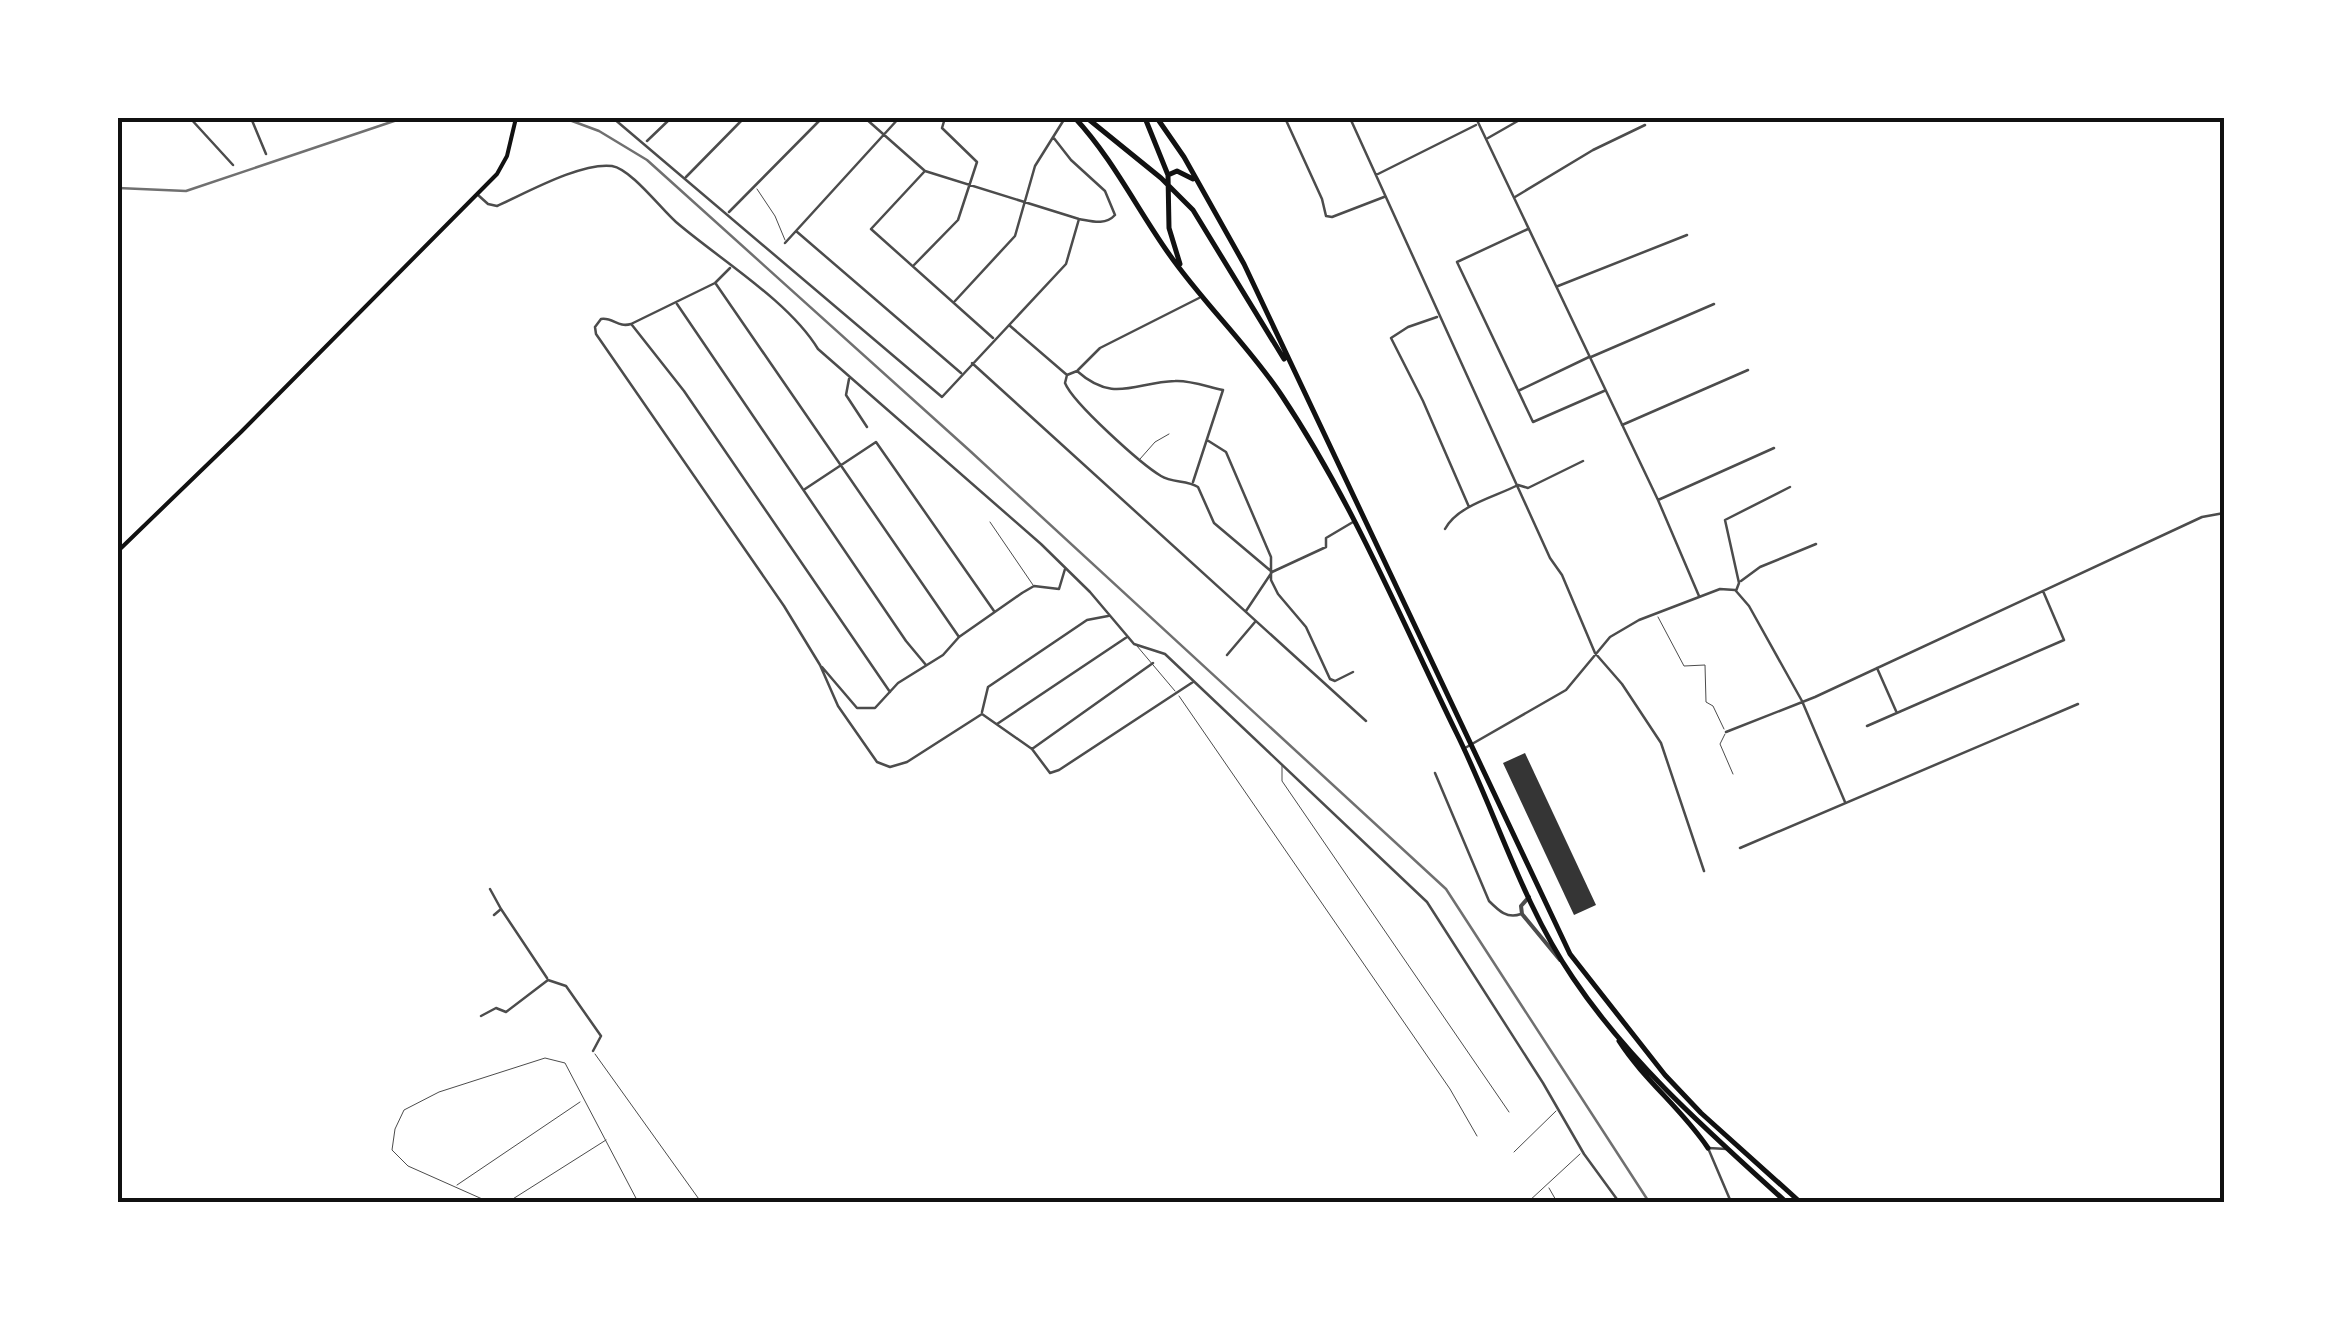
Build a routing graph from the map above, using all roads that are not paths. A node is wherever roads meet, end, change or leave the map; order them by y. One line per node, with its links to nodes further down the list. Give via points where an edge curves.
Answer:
1 (190, 118): 27 (street)
2 (251, 118): 26 (street)
3 (516, 118): 35 (main road, via 507,156)
4 (613, 118): 25 (street)
5 (671, 118): 25 (street)
6 (744, 118): 31 (street)
7 (822, 118): 33 (street)
8 (865, 118): 22 (street)
9 (899, 118): 22 (street)
10 (945, 118): 32 (street, via 941,125 976,159)
11 (1065, 118): 23 (street)
12 (1075, 118): 47 (main road)
13 (1087, 118): 65 (main road, via 1193,210)
14 (1144, 118): 29 (main road)
15 (1157, 118): 34 (main road)
16 (1286, 118): 36 (street, via 1326,216)
17 (1352, 118): 30 (street)
18 (1476, 118): 20 (street)
19 (1523, 118): 24 (street)
20 (1478, 124): 24 (street); 30 (street)
21 (1645, 125): 37 (street)
22 (884, 135): 28 (street); 42 (street)
23 (1052, 136): 38 (street); 40 (street, via 1105,191 1114,215 1104,222)
24 (1487, 139): 37 (street)
25 (646, 142): 31 (street)
26 (266, 154)
27 (233, 165)
28 (925, 170): 32 (street); 45 (street, via 871,229)
29 (1168, 175): 34 (main road, via 1188,174); 47 (main road, via 1169,228)
30 (1375, 176): 36 (street)
31 (686, 178): 39 (street)
32 (970, 184): 38 (street); 45 (street, via 958,220)
33 (755, 187): 39 (street); 44 (lane)
34 (1202, 189): 65 (main road)
35 (477, 194): 46 (street, via 497,206 572,173 618,168); 87 (main road)
36 (1385, 196): 54 (street)
37 (1515, 197): 41 (street)
38 (1026, 201): 40 (street); 52 (street, via 1015,236)
39 (728, 213): 62 (street, via 942,398)
40 (1079, 219): 56 (street, via 1066,264)
41 (1530, 228): 49 (street); 66 (street, via 1457,262)
42 (796, 231): 44 (street); 62 (street)
43 (1687, 234): 49 (street)
44 (785, 243)
45 (913, 266): 52 (street)
46 (732, 267): 48 (street); 64 (street, via 806,329 818,350)
47 (1189, 280): 50 (main road)
48 (715, 282): 51 (street); 75 (street)
49 (1557, 286): 58 (street)
50 (1202, 297): 61 (street, via 1100,348); 83 (main road, via 1280,394)
51 (676, 302): 55 (street); 79 (street)
52 (954, 302): 57 (street)
53 (1714, 304): 58 (street)
54 (1438, 316): 77 (street); 81 (street, via 1391,338)
55 (631, 324): 106 (street, via 604,318 595,330); 111 (street)
56 (1009, 324): 57 (street); 63 (street)
57 (994, 339): 59 (street)
58 (1590, 357): 66 (street); 67 (street)
59 (972, 363): 62 (street); 96 (street)
60 (1748, 370): 68 (street)
61 (1077, 371): 63 (street); 71 (street, via 1091,384 1128,391 1176,381 1222,390)
62 (962, 374)
63 (1067, 376): 73 (street, via 1073,398)
64 (850, 378): 69 (street, via 846,395); 88 (street)
65 (1296, 379): 121 (main road)
66 (1518, 390): 67 (street, via 1533,422)
67 (1605, 390): 68 (street)
68 (1621, 425): 80 (street)
69 (867, 428)
70 (1169, 434): 73 (lane)
71 (1207, 440): 76 (street); 89 (street, via 1226,452)
72 (1774, 448): 80 (street)
73 (1140, 459): 76 (street, via 1164,479)
74 (1583, 460): 77 (street, via 1528,488)
75 (840, 464): 79 (street); 95 (street, via 876,442); 101 (street)
76 (1193, 483): 89 (street, via 1214,523)
77 (1518, 485): 81 (street); 103 (street)
78 (1790, 487): 90 (street, via 1724,520)
79 (804, 490): 107 (street)
80 (1658, 500): 94 (street)
81 (1469, 508): 85 (street)
82 (2224, 513): 92 (street)
83 (1355, 521): 89 (street, via 1326,538 1326,546); 122 (main road)
84 (990, 522): 91 (lane)
85 (1445, 529)
86 (1816, 544): 90 (street)
87 (118, 550)
88 (1066, 568): 91 (street, via 1059,588); 98 (street)
89 (1272, 572): 96 (street); 109 (street, via 1278,594 1306,627 1330,679)
90 (1739, 583): 93 (street)
91 (1034, 586): 95 (street)
92 (2042, 589): 108 (street); 115 (street, via 2064,640)
93 (1736, 591): 94 (street); 113 (street)
94 (1699, 596): 97 (street)
95 (995, 612): 101 (street)
96 (1245, 612): 99 (street)
97 (1656, 614): 103 (street, via 1610,637); 120 (lane, via 1684,666 1705,664 1706,702)
98 (1110, 616): 100 (street); 116 (street, via 1086,620 988,687)
99 (1256, 622): 104 (street); 117 (street)
100 (1128, 636): 102 (street); 118 (street)
101 (959, 637): 107 (street)
102 (1134, 644): 105 (lane); 110 (street, via 1164,654)
103 (1595, 653): 121 (street, via 1566,690); 129 (street, via 1661,744)
104 (1227, 655)
105 (1153, 664): 112 (lane); 123 (street)
106 (820, 665): 111 (street, via 857,708 875,708); 116 (street, via 876,762 890,767)
107 (926, 665): 111 (street)
108 (1876, 666): 113 (street); 115 (street)
109 (1354, 672)
110 (1194, 681): 112 (street); 124 (street)
111 (890, 692)
112 (1176, 692): 123 (street, via 1059,770 1050,773); 144 (lane)
113 (1802, 702): 120 (street); 127 (street)
114 (2078, 704): 127 (street)
115 (1897, 712): 119 (street)
116 (982, 714): 118 (street)
117 (1366, 721)
118 (997, 724): 123 (street)
119 (1867, 726)
120 (1726, 732): 126 (lane, via 1720,744)
121 (1472, 744): 122 (street); 132 (main road)
122 (1464, 748): 131 (main road)
123 (1032, 749)
124 (1282, 763): 142 (street, via 1427,902); 143 (lane, via 1282,781)
125 (1435, 773): 134 (street, via 1489,901 1502,913)
126 (1734, 774)
127 (1846, 802): 128 (street)
128 (1740, 848)
129 (1704, 871)
130 (490, 889): 133 (street)
131 (1529, 897): 132 (main road); 134 (street); 136 (main road)
132 (1544, 904): 161 (main road, via 1570,954 1640,1046 1701,1113)
133 (501, 909): 135 (street); 137 (street)
134 (1522, 914): 136 (street)
135 (494, 916)
136 (1565, 965): 139 (main road)
137 (548, 980): 138 (street, via 506,1012 496,1008); 140 (street, via 566,986 601,1036)
138 (481, 1016)
139 (1616, 1034): 146 (main road); 147 (main road)
140 (593, 1051): 155 (lane)
141 (583, 1100): 145 (lane); 151 (lane); 151 (lane, via 565,1063 544,1058 404,1110 392,1150 408,1166)
142 (1558, 1109): 148 (lane); 149 (street)
143 (1509, 1112)
144 (1476, 1136)
145 (606, 1140): 153 (lane); 154 (lane)
146 (1708, 1148): 147 (street); 159 (street)
147 (1728, 1150): 160 (main road)
148 (1514, 1152)
149 (1583, 1152): 150 (lane); 158 (street)
150 (1548, 1184): 156 (lane); 157 (lane)
151 (454, 1187): 152 (lane)
152 (489, 1202)
153 (508, 1202)
154 (638, 1202)
155 (701, 1202)
156 (1528, 1202)
157 (1557, 1202)
158 (1619, 1202)
159 (1731, 1202)
160 (1786, 1202)
161 (1800, 1202)

